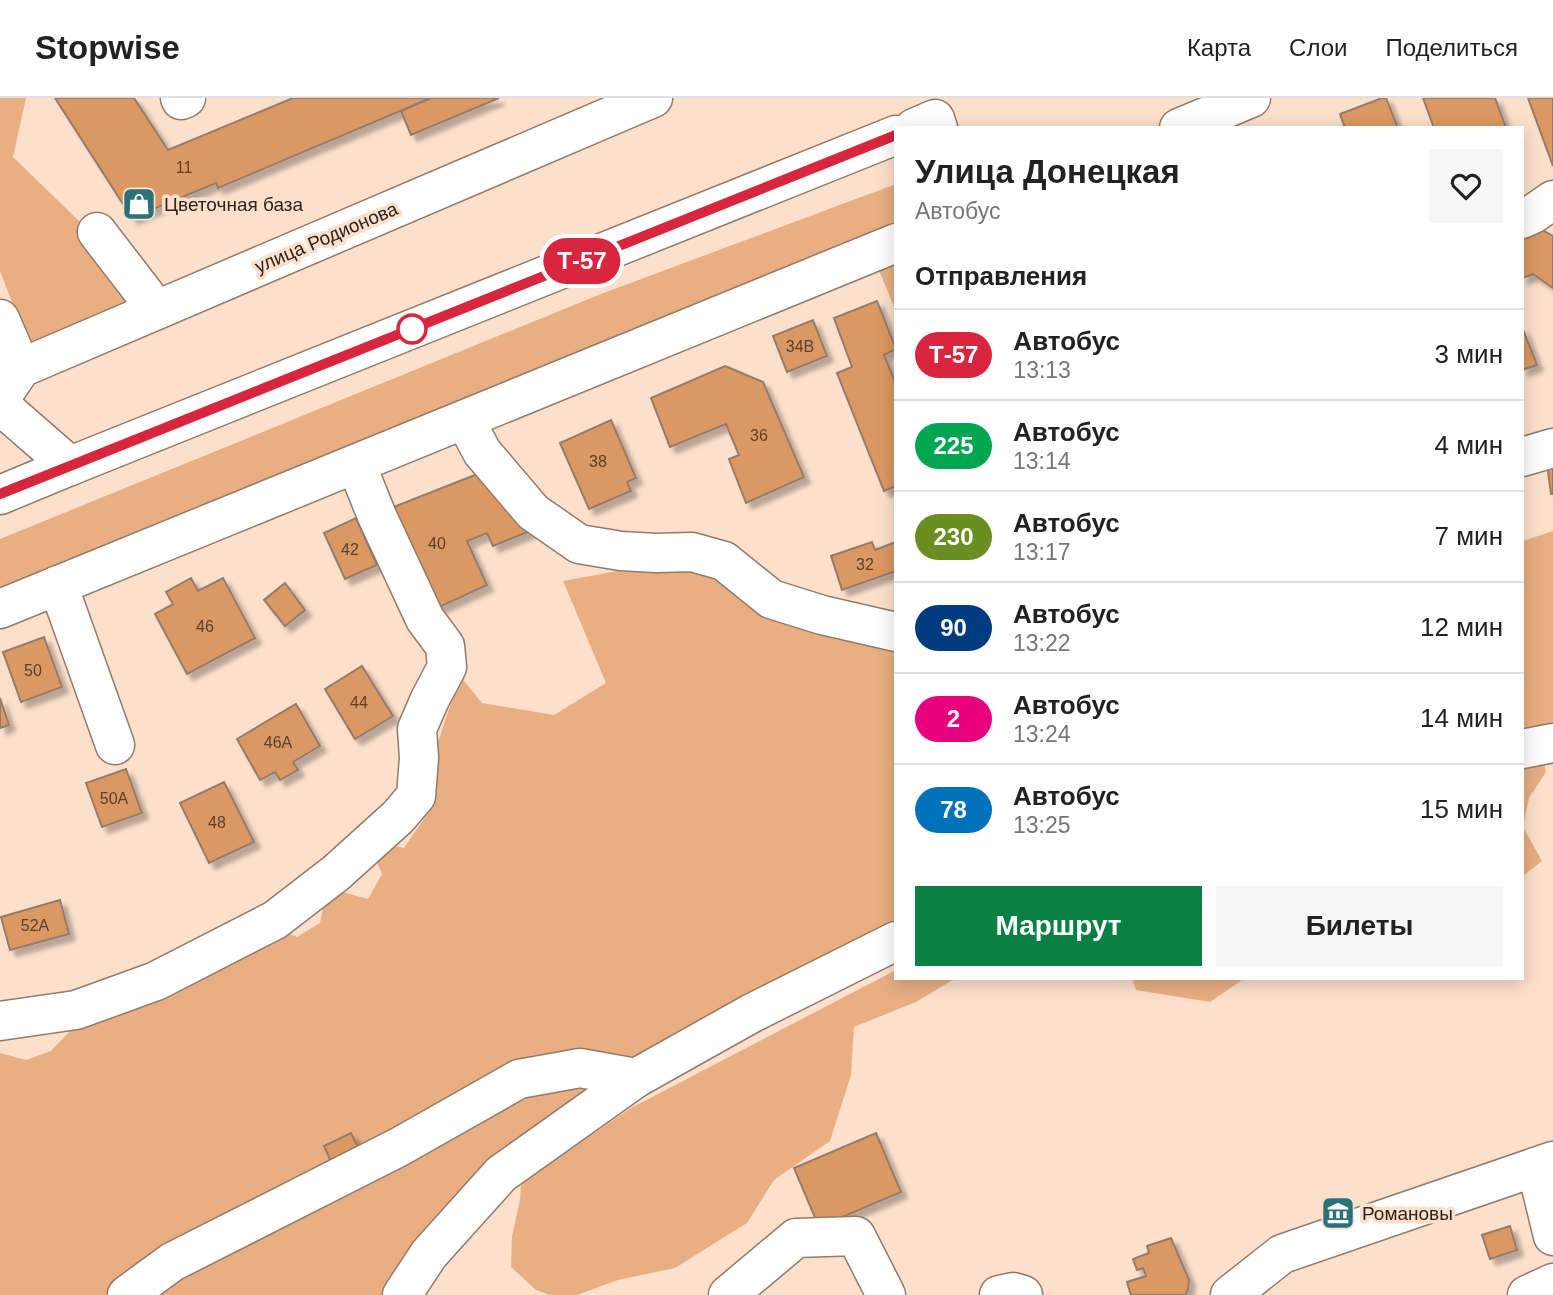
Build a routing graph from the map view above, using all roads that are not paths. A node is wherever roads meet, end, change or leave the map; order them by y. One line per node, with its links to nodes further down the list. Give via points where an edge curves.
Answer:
1 (180, 98): 2 (main road)
2 (186, 98)
3 (652, 98): 11 (main road, улица Родионова)
4 (1233, 112): 5 (main road)
5 (1186, 126)
6 (894, 136): 20 (main road)
7 (1553, 200): 8 (main road)
8 (1524, 218)
9 (97, 232): 11 (main road)
10 (894, 244): 16 (main road)
11 (157, 310): 13 (main road, улица Родионова)
12 (0, 319): 13 (main road)
13 (10, 372): 14 (main road)
14 (0, 400)
15 (0, 405): 20 (main road)
16 (465, 420): 19 (main road); 24 (main road, via 482,452 533,512 579,544 703,555 724,561 771,599)
17 (1553, 448): 18 (main road)
18 (1524, 456)
19 (356, 464): 22 (main road); 29 (main road, via 425,618 445,646 447,667 417,729 416,796 336,873 275,920 156,982 76,1010)
20 (70, 466): 21 (main road)
21 (0, 495)
22 (58, 585): 23 (main road); 26 (main road)
23 (0, 609)
24 (894, 632)
25 (1553, 743): 27 (main road)
26 (116, 745)
27 (1524, 749)
28 (894, 942): 30 (main road)
29 (0, 1020)
30 (636, 1078): 34 (main road, via 580,1068 519,1079 399,1147 172,1262); 35 (main road, via 501,1174 429,1254)
31 (1545, 1164): 32 (main road); 40 (main road, via 1282,1254)
32 (1553, 1236)
33 (1553, 1283): 41 (main road)
34 (127, 1295)
35 (402, 1295)
36 (728, 1295): 37 (main road, via 796,1237 856,1236)
37 (886, 1295)
38 (999, 1295): 39 (main road)
39 (1023, 1295)
40 (1230, 1295)
41 (1527, 1295)

